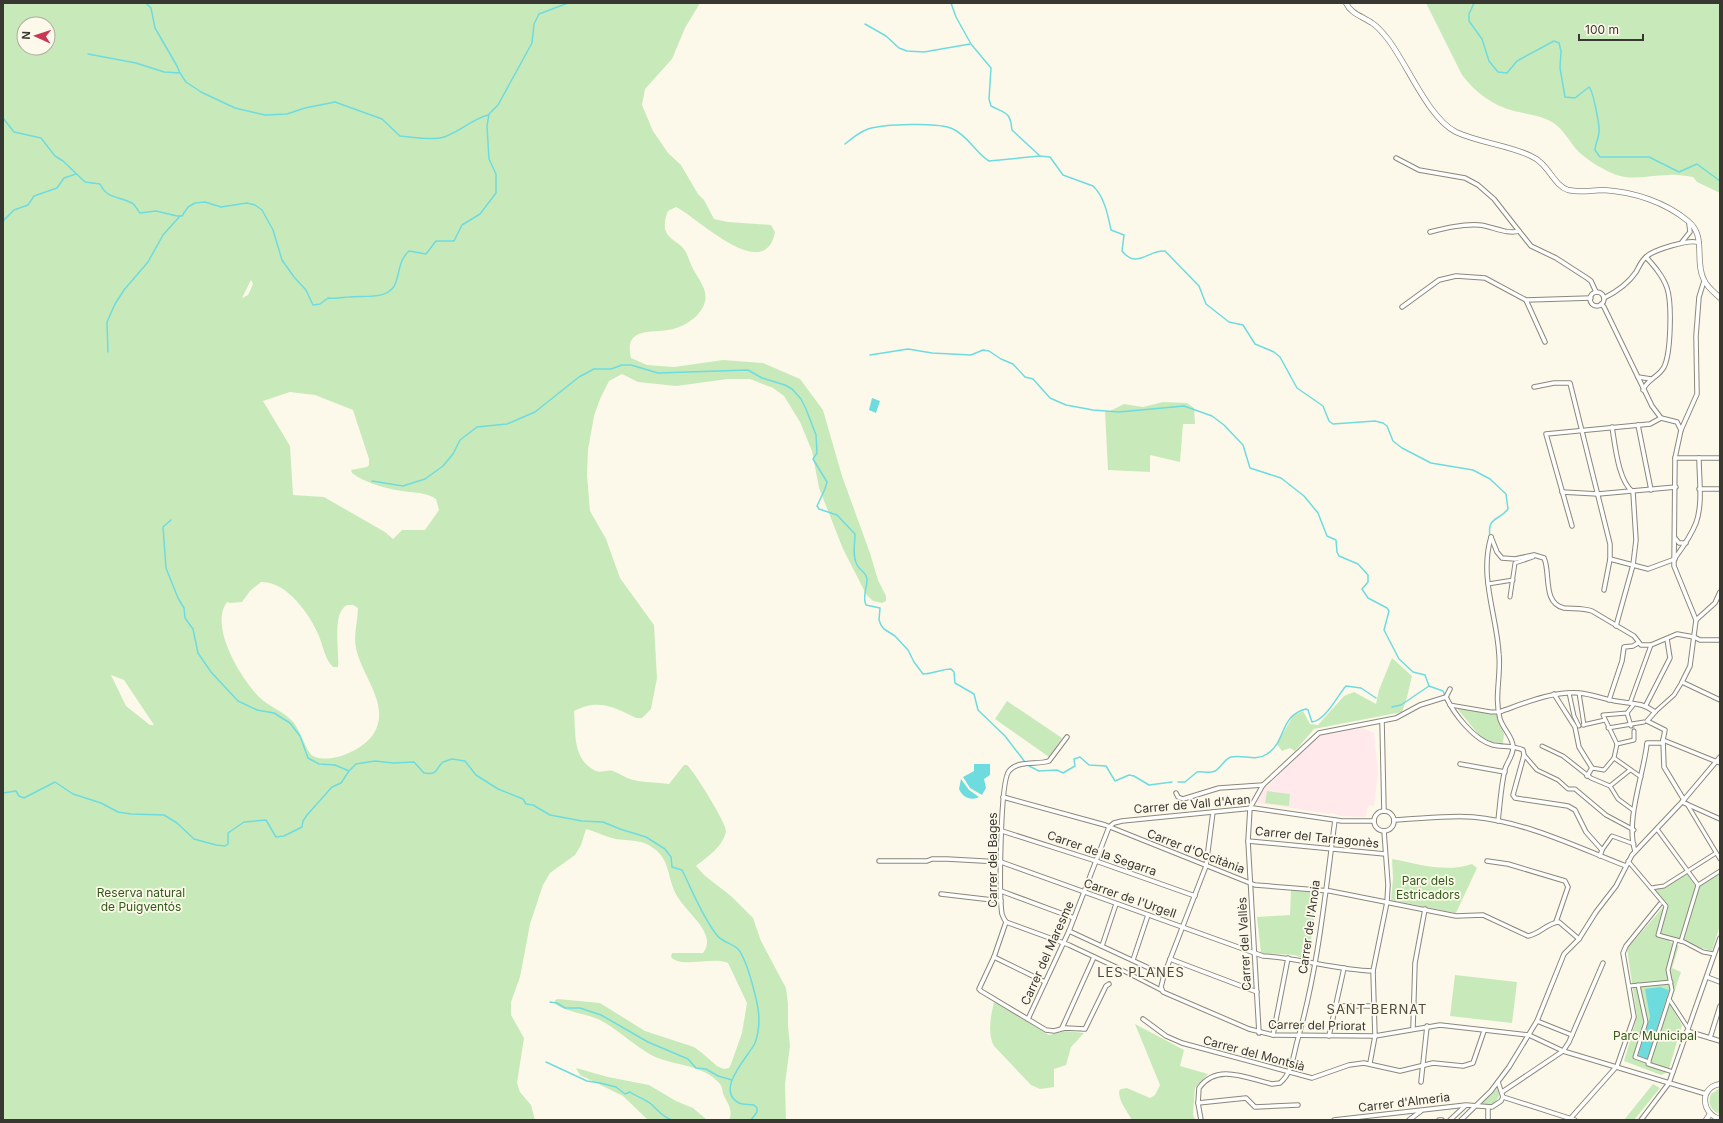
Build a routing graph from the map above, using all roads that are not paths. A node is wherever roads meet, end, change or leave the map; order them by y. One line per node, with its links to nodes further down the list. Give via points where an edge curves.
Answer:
1 (1346, 3): 3 (street, via 1352,12 1372,23 1387,37 1425,98 1449,128 1531,156 1545,164 1556,181 1567,189 1578,192 1604,190 1629,193 1662,205)
2 (1396, 158): 4 (street, via 1419,170 1465,178 1478,185 1494,199)
3 (1688, 221): 6 (street, via 1690,232); 7 (street, via 1697,230)
4 (1519, 231): 5 (street, via 1512,233 1492,227 1469,225); 10 (street, via 1531,246 1556,258 1591,281)
5 (1430, 232)
6 (1682, 243): 7 (street, via 1694,240); 8 (street)
7 (1700, 243): 9 (street, via 1699,263)
8 (1646, 257): 12 (street, via 1630,280); 19 (street, via 1667,288 1669,316 1666,362 1659,374)
9 (1704, 281): 13 (street); 22 (street, via 1699,297 1696,336 1697,394)
10 (1596, 292): 11 (street); 12 (street, via 1600,292)
11 (1591, 298): 14 (street); 15 (street, via 1593,304)
12 (1604, 298): 15 (street)
13 (1720, 298)
14 (1526, 300): 16 (street, via 1485,278 1456,276 1439,280); 17 (street)
15 (1601, 304): 18 (street)
16 (1402, 307)
17 (1545, 342)
18 (1637, 376): 19 (street); 21 (street)
19 (1652, 379): 21 (street)
20 (1534, 387): 27 (street, via 1570,383)
21 (1644, 390): 23 (street)
22 (1688, 417): 24 (street); 28 (street)
23 (1662, 418): 24 (street); 25 (street, via 1654,423)
24 (1677, 422): 28 (street)
25 (1638, 425): 26 (street); 35 (street)
26 (1612, 427): 27 (street); 37 (street, via 1618,465 1628,488)
27 (1582, 430): 36 (street, via 1546,434); 38 (street)
28 (1681, 430): 29 (street)
29 (1675, 458): 30 (street); 32 (street)
30 (1699, 458): 31 (street); 33 (street)
31 (1720, 458)
32 (1676, 487): 35 (street); 40 (street)
33 (1699, 489): 34 (street); 41 (street, via 1696,522)
34 (1720, 489)
35 (1651, 490): 37 (street)
36 (1562, 492): 38 (street); 39 (street)
37 (1633, 492): 38 (street); 45 (street, via 1636,540)
38 (1598, 494): 43 (street, via 1610,544)
39 (1572, 526)
40 (1675, 537): 41 (street, via 1679,542); 44 (street)
41 (1686, 543): 44 (street)
42 (1534, 555): 46 (street, via 1515,563); 47 (street, via 1515,559 1502,558 1491,537 1485,560); 54 (street, via 1544,558 1551,598 1555,603 1562,607 1585,608)
43 (1610, 559): 45 (street); 48 (street)
44 (1675, 559): 45 (street, via 1649,569); 53 (street, via 1674,566)
45 (1633, 565): 54 (street)
46 (1513, 580): 47 (street); 50 (street)
47 (1488, 584): 71 (street, via 1500,656)
48 (1604, 590)
49 (1720, 592): 51 (street)
50 (1510, 597)
51 (1715, 603): 52 (street); 53 (street)
52 (1720, 605)
53 (1696, 620): 55 (street)
54 (1616, 626): 58 (street, via 1634,636)
55 (1694, 637): 56 (street, via 1677,634); 57 (street, via 1700,640); 60 (street, via 1690,666)
56 (1667, 639): 59 (street); 70 (street, via 1670,658)
57 (1720, 640)
58 (1638, 643): 59 (street); 66 (street, via 1624,647)
59 (1651, 645): 68 (street)
60 (1682, 682): 67 (street); 72 (street, via 1674,695)
61 (1450, 689): 65 (street)
62 (1569, 692): 63 (street); 64 (street); 78 (street)
63 (1579, 693): 66 (street); 77 (street)
64 (1554, 694): 71 (street); 80 (street)
65 (1446, 697): 69 (street); 75 (street, Carrer del Vallès)
66 (1609, 700): 68 (street)
67 (1720, 700)
68 (1632, 704): 70 (street); 73 (street)
69 (1450, 705): 71 (street); 87 (street, via 1458,718 1484,741 1492,745)
70 (1646, 705): 72 (street)
71 (1499, 712): 87 (street)
72 (1655, 712): 76 (street)
73 (1627, 713): 74 (street, via 1603,715); 79 (street)
74 (1604, 720): 77 (street); 81 (street)
75 (1382, 721): 98 (street, Carrer del Vallès, via 1322,731); 105 (street)
76 (1646, 721): 79 (street); 84 (street, via 1665,730)
77 (1584, 725): 78 (street)
78 (1579, 726): 80 (street)
79 (1632, 726): 81 (street)
80 (1574, 727): 93 (street, via 1579,747)
81 (1608, 728): 85 (street)
82 (1634, 731): 85 (street, via 1634,740)
83 (1067, 737): 101 (street, Carrer del Bages, via 1049,761 1030,763 1009,771)
84 (1663, 742): 91 (street); 97 (street, via 1647,743); 102 (street, via 1664,767)
85 (1616, 744): 90 (street)
86 (1542, 746): 96 (street, via 1563,756)
87 (1513, 748): 88 (street, via 1522,749); 95 (street)
88 (1524, 755): 114 (street, via 1537,770 1558,780 1568,789 1575,789 1606,815); 120 (street, via 1513,794 1515,798 1568,806 1575,810 1586,832)
89 (1720, 757): 91 (street)
90 (1614, 758): 93 (street, via 1604,770); 94 (street)
91 (1718, 762): 102 (street)
92 (1460, 764): 95 (street)
93 (1592, 768): 96 (street)
94 (1630, 770): 97 (street); 99 (street)
95 (1505, 772): 111 (street)
96 (1587, 776): 99 (street)
97 (1641, 778): 104 (street)
98 (1264, 785): 100 (street, via 1219,788 1184,799); 103 (street, Carrer del Vallès)
99 (1610, 786): 104 (street, via 1618,799)
100 (1176, 793)
101 (1003, 797): 112 (street, Carrer d'Occitània); 115 (street, Carrer del Bages)
102 (1684, 802): 107 (street); 113 (street); 122 (street)
103 (1250, 808): 106 (street, Carrer de Vall d'Aran); 108 (street, Carrer de Vall d'Aran); 117 (street, Carrer del Vallès)
104 (1633, 810): 114 (street)
105 (1384, 811): 109 (street, via 1390,813); 110 (street, via 1377,814)
106 (1212, 812): 112 (street, Carrer de Vall d'Aran, via 1122,821); 131 (street)
107 (1720, 819)
108 (1335, 820): 110 (street, Carrer de Vall d'Aran); 119 (street, Carrer de l'Anoia)
109 (1394, 820): 111 (street, via 1460,817); 116 (street, via 1393,827)
110 (1374, 821): 116 (street, via 1377,828)
111 (1498, 821): 124 (street, via 1543,832)
112 (1109, 827): 127 (street, Carrer del Maresme); 131 (street, Carrer d'Occitània)
113 (1657, 829): 121 (street); 133 (street)
114 (1634, 830): 118 (street)
115 (1002, 831): 127 (street, Carrer de la Segarra); 130 (street, Carrer del Bages)
116 (1384, 831): 123 (street)
117 (1248, 840): 119 (street, Carrer del Tarragonès); 135 (street, Carrer del Vallès)
118 (1634, 844): 120 (street, via 1612,836); 121 (street)
119 (1331, 848): 123 (street, Carrer del Tarragonès); 139 (street, Carrer de l'Anoia)
120 (1602, 850): 124 (street)
121 (1635, 850): 129 (street)
122 (1716, 853): 125 (street); 133 (street)
123 (1385, 854): 144 (street)
124 (1600, 856): 132 (street)
125 (1720, 859)
126 (879, 861): 130 (street, Carrer de l'Urgell, via 947,859)
127 (1096, 861): 140 (street, Carrer del Maresme); 142 (street, Carrer de la Segarra)
128 (1487, 861): 151 (street, via 1526,869 1566,882 1567,889)
129 (1628, 861): 132 (street); 137 (street)
130 (1001, 862): 138 (street, Carrer del Bages); 140 (street, Carrer de l'Urgell)
131 (1206, 866): 135 (street, Carrer d'Occitània); 142 (street)
132 (1626, 866): 155 (street, via 1616,886)
133 (1688, 870): 136 (street); 137 (street, via 1664,886)
134 (1720, 871): 136 (street)
135 (1250, 883): 139 (street, Carrer d'Occitània); 160 (street, Carrer del Vallès)
136 (1698, 885): 157 (street)
137 (1651, 888): 156 (street, via 1666,906 1658,935)
138 (1001, 890): 143 (street, Carrer del Bages); 149 (street)
139 (1325, 890): 144 (street, Carrer d'Occitània); 168 (street, Carrer de l'Anoia)
140 (1084, 892): 145 (street, Carrer de l'Urgell); 149 (street, Carrer del Maresme)
141 (941, 894): 143 (street)
142 (1194, 896): 152 (street)
143 (1002, 902): 150 (street, Carrer del Bages, via 1002,916)
144 (1387, 902): 147 (street, Carrer d'Occitània); 171 (street)
145 (1116, 904): 148 (street, Carrer de l'Urgell); 159 (street)
146 (1660, 904): 179 (street, via 1623,953)
147 (1425, 910): 151 (street, Carrer d'Occitània, via 1462,916 1483,915 1528,936); 191 (street, via 1415,963)
148 (1148, 915): 152 (street, Carrer de l'Urgell); 166 (street)
149 (1074, 918): 153 (street, Carrer del Maresme)
150 (1006, 922): 158 (street); 162 (street, Carrer del Bages)
151 (1556, 922): 155 (street, via 1562,923)
152 (1183, 927): 160 (street, Carrer de l'Urgell); 164 (street)
153 (1069, 931): 158 (street, Carrer del Maresme); 159 (street)
154 (1720, 938): 161 (street)
155 (1579, 939): 188 (street, via 1564,954)
156 (1676, 940): 157 (street); 175 (street, via 1668,970)
157 (1680, 941): 161 (street, via 1703,952)
158 (1063, 943): 163 (street); 174 (street, Carrer del Maresme)
159 (1102, 946): 166 (street)
160 (1255, 954): 165 (street, Carrer de l'Urgell); 181 (street, Carrer del Vallès)
161 (1714, 954): 173 (street)
162 (994, 957): 174 (street); 186 (street, Carrer del Bages, via 979,989)
163 (1094, 957): 169 (street); 190 (street)
164 (1170, 958): 172 (street); 181 (street)
165 (1288, 958): 168 (street, Carrer de l'Urgell); 195 (street)
166 (1133, 960): 172 (street)
167 (1603, 963): 197 (street)
168 (1316, 964): 170 (street, Carrer de l'Urgell); 198 (street, Carrer de l'Anoia)
169 (1118, 968): 180 (street)
170 (1344, 968): 171 (street, Carrer de l'Urgell); 183 (street)
171 (1374, 971): 184 (street)
172 (1164, 975): 180 (street)
173 (1707, 977): 176 (street); 192 (street)
174 (1045, 982): 186 (street, Carrer del Maresme)
175 (1670, 982): 178 (street); 182 (street, via 1672,990)
176 (1720, 982)
177 (1109, 984): 190 (street, via 1085,1029)
178 (1638, 985): 179 (street); 204 (street, via 1646,1022 1635,1057)
179 (1629, 986): 207 (street, via 1634,1017)
180 (1161, 990): 194 (street, Carrer del Priorat)
181 (1257, 992): 194 (street, Carrer del Vallès)
182 (1669, 999): 192 (street); 204 (street)
183 (1336, 1006): 184 (street); 199 (street)
184 (1373, 1006): 200 (street)
185 (1720, 1006): 201 (street)
186 (1028, 1019): 190 (street, via 1049,1031)
187 (1143, 1019): 208 (street, Carrer del Montsià, via 1166,1036 1182,1043)
188 (1536, 1021): 196 (street); 197 (street)
189 (1427, 1026): 191 (street, Carrer del Priorat); 193 (street, Carrer del Priorat); 206 (street)
190 (1062, 1028)
191 (1413, 1028): 200 (street, Carrer del Priorat)
192 (1688, 1029): 201 (street); 209 (street)
193 (1484, 1030): 196 (street, Carrer del Priorat); 206 (street, Carrer del Montsià, via 1473,1063 1463,1066 1434,1062)
194 (1259, 1033): 195 (street, Carrer del Priorat)
195 (1273, 1035): 198 (street, Carrer del Priorat)
196 (1529, 1035): 203 (street, Carrer del Priorat); 211 (street)
197 (1572, 1035): 203 (street)
198 (1299, 1036): 199 (street, Carrer del Priorat); 208 (street, Carrer de l'Anoia)
199 (1330, 1036): 200 (street, Carrer del Priorat)
200 (1375, 1036): 205 (street)
201 (1710, 1038): 202 (street)
202 (1720, 1042)
203 (1563, 1051): 207 (street, Carrer del Priorat); 214 (street)
204 (1649, 1062): 209 (street, via 1648,1064)
205 (1370, 1063): 206 (street, Carrer del Montsià, via 1400,1071); 208 (street, Carrer del Montsià, via 1349,1065 1312,1078)
206 (1423, 1064): 210 (street)
207 (1617, 1066): 212 (street, Carrer del Priorat); 231 (street)
208 (1289, 1072): 217 (street, via 1280,1083 1272,1084 1224,1073 1217,1074 1209,1077 1199,1088)
209 (1673, 1072): 212 (street)
210 (1421, 1082)
211 (1498, 1082): 214 (street); 220 (street)
212 (1669, 1083): 215 (street, Carrer del Priorat); 232 (street)
213 (1720, 1084): 215 (street, via 1712,1086)
214 (1502, 1092): 216 (street)
215 (1706, 1094): 223 (street, via 1705,1105)
216 (1503, 1097): 221 (street, via 1496,1105); 231 (street)
217 (1198, 1103): 218 (street, via 1246,1098 1255,1107); 225 (street)
218 (1298, 1105)
219 (1466, 1105): 220 (street, Carrer d'Almeria); 222 (street, Carrer d'Almeria); 228 (street)
220 (1476, 1106): 221 (street, Carrer d'Almeria); 229 (street)
221 (1488, 1108): 230 (street)
222 (1421, 1110): 226 (street, Carrer d'Almeria); 227 (street)
223 (1710, 1114): 224 (street); 233 (street)
224 (1720, 1119)
225 (1201, 1120)
226 (1334, 1120)
227 (1409, 1120)
228 (1450, 1120)
229 (1461, 1120)
230 (1488, 1120)
231 (1571, 1120)
232 (1641, 1120)
233 (1706, 1120)

